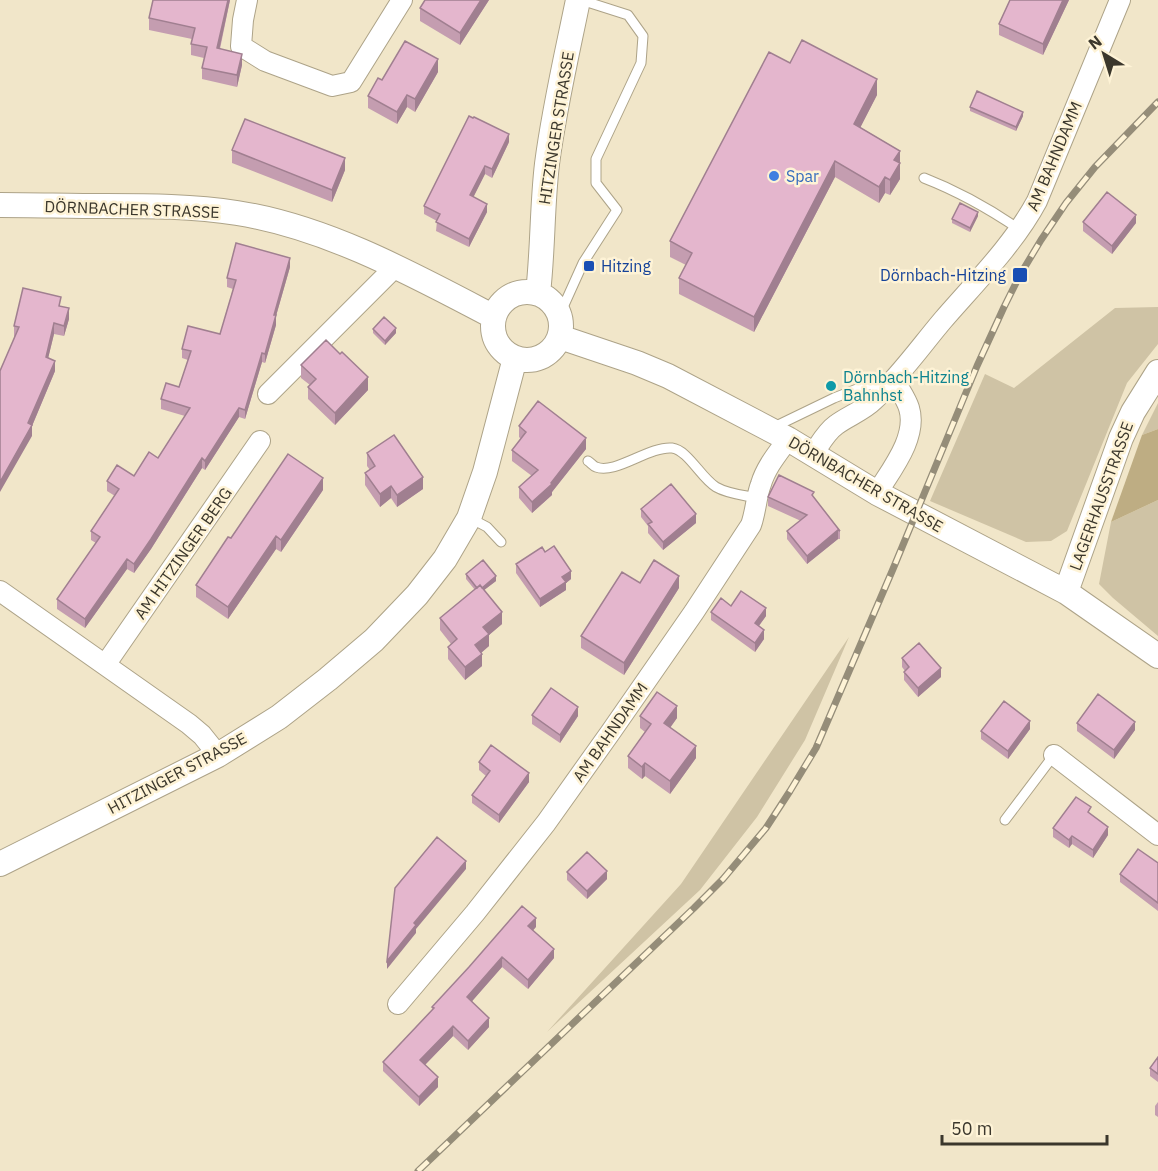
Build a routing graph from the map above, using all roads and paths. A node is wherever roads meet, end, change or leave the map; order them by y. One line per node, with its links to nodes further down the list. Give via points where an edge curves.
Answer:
1 (247, 0): 2 (street, via 241,46 265,61 332,86 351,82)
2 (402, 0)
3 (580, 0): 9 (street, HITZINGER STRASSE, via 547,162); 11 (lane, via 628,15 643,36 641,63 596,159 596,183 617,210 583,263)
4 (1120, 0): 7 (street, AM BAHNDAMM, via 1037,201)
5 (924, 178): 7 (lane, via 980,203)
6 (0, 205): 8 (street, DÖRNBACHER STRASSE, via 183,207 238,213 317,234)
7 (1019, 229): 14 (street, AM BAHNDAMM)
8 (395, 267): 10 (street, DÖRNBACHER STRASSE); 15 (street)
9 (538, 293): 10 (street, via 527,291 506,298); 11 (street, via 552,301)
10 (494, 316): 12 (street, via 494,337)
11 (560, 326): 12 (street, via 556,345 545,356 530,361); 16 (street, DÖRNBACHER STRASSE, via 668,376)
12 (515, 358): 22 (street, HITZINGER STRASSE)
13 (1158, 372): 25 (street, LAGERHAUSSTRASSE, via 1121,438)
14 (894, 379): 16 (lane, via 834,398); 18 (street, AM BAHNDAMM, via 868,406 828,432); 20 (street, via 909,408 908,438)
15 (268, 394)
16 (778, 434): 18 (street, DÖRNBACHER STRASSE); 21 (street, AM BAHNDAMM)
17 (260, 441): 27 (street, AM HITZINGER BERG)
18 (813, 453): 20 (street, DÖRNBACHER STRASSE)
19 (588, 461): 21 (lane, via 605,468 675,448 716,487)
20 (877, 493): 25 (street, DÖRNBACHER STRASSE)
21 (757, 498): 33 (street, AM BAHNDAMM, via 751,525 740,544 610,733 475,913)
22 (469, 518): 23 (lane, via 487,527); 28 (street, HITZINGER STRASSE, via 445,559 417,595 374,640 279,717)
23 (501, 542)
24 (0, 591): 27 (street)
25 (1066, 592): 26 (street, DÖRNBACHER STRASSE)
26 (1158, 656)
27 (105, 665): 28 (street, via 189,724)
28 (218, 755): 32 (street, HITZINGER STRASSE)
29 (1054, 756): 30 (lane); 31 (street)
30 (1005, 820)
31 (1158, 835)
32 (0, 864)
33 (398, 1004)

